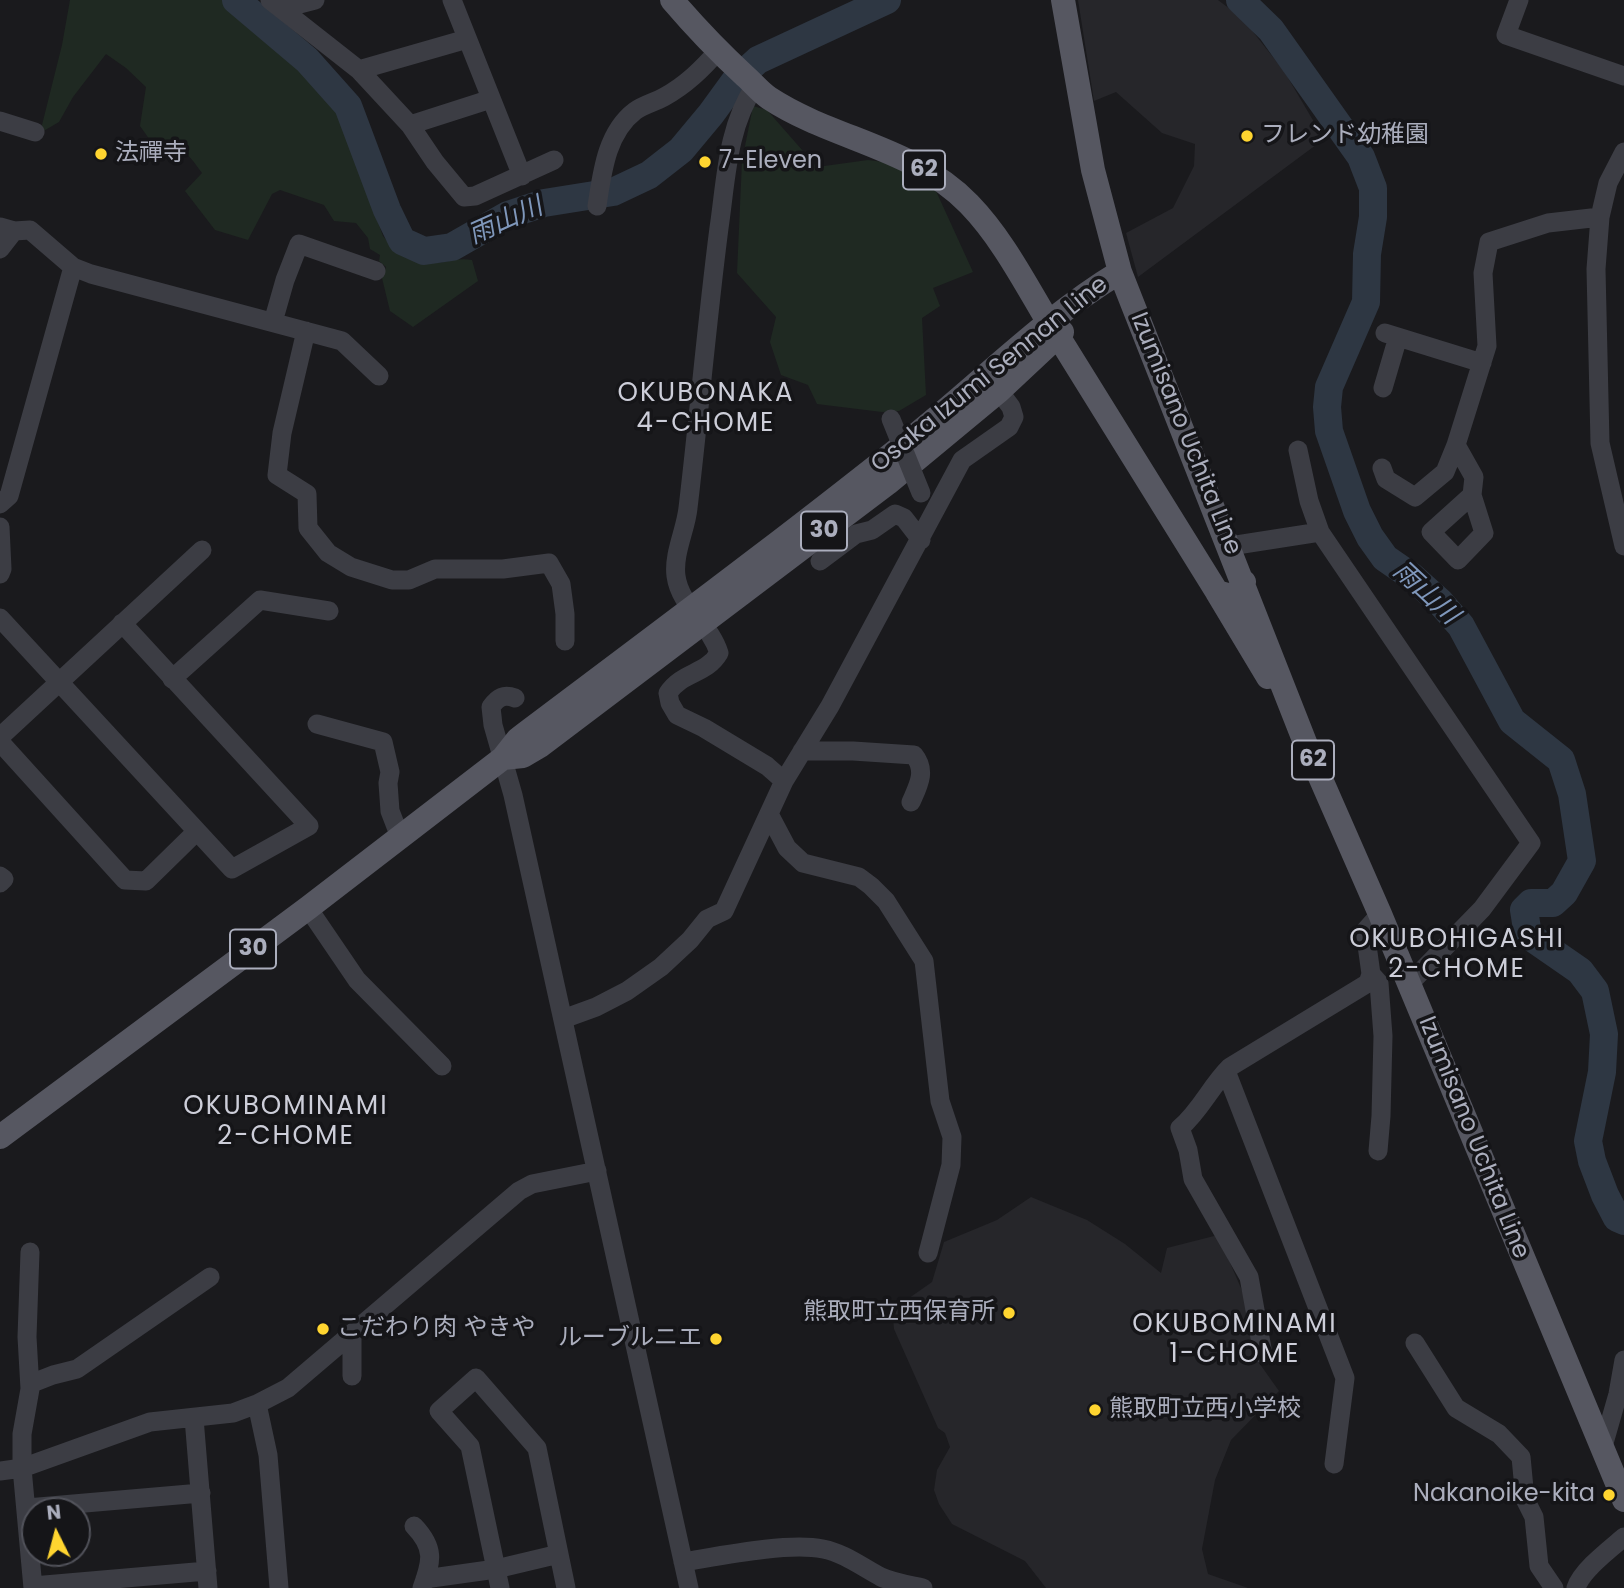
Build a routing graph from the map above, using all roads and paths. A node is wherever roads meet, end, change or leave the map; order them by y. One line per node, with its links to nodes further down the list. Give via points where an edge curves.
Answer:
1 (315, 0): 6 (street)
2 (452, 0): 7 (street)
3 (671, 0): 9 (main road, Izumisano Uchita Line / 62)
4 (1063, 0): 25 (main road, Izumisano Uchita Line / 62, via 1093,170)
5 (1519, 0): 10 (street, via 1506,35)
6 (283, 5): 8 (street)
7 (467, 39): 8 (street); 11 (street)
8 (359, 70): 12 (street)
9 (738, 70): 19 (street, via 693,78 634,112 606,155); 27 (main road, Izumisano Uchita Line / 62, via 768,97 901,156 941,180 987,224); 51 (street, via 738,119 711,291 688,512 675,571 678,588)
10 (1624, 76)
11 (491, 100): 12 (street); 18 (street)
12 (410, 125): 18 (street, via 464,197)
13 (1, 126): 14 (street)
14 (35, 132)
15 (1624, 152): 17 (street)
16 (554, 160): 18 (street)
17 (1618, 174): 20 (street, via 1608,183)
18 (522, 176)
19 (597, 206)
20 (1600, 217): 29 (street, via 1548,223 1489,242 1483,273 1487,346); 44 (street, via 1598,415)
21 (7, 229): 22 (street); 23 (street, via 30,230)
22 (0, 248)
23 (73, 267): 26 (street); 38 (street, via 9,496)
24 (376, 271): 26 (street, via 299,244)
25 (1121, 272): 27 (main road, Osaka Izumi Sennan Line / 30); 43 (main road, Izumisano Uchita Line / 62)
26 (273, 322): 28 (street)
27 (1053, 330): 32 (main road, Osaka Izumi Sennan Line / 30); 49 (main road, Izumisano Uchita Line / 62); 51 (main road, Osaka Izumi Sennan Line / 30, via 919,432)
28 (306, 331): 30 (street, via 342,341); 54 (street, via 277,475 307,494 308,528 328,553 351,567 392,580 409,580 435,569 549,564 561,584)
29 (1482, 363): 31 (street, via 1392,335); 34 (street)
30 (379, 376)
31 (1383, 388)
32 (999, 391): 39 (street, via 1014,417 1009,427 962,460); 51 (main road, Osaka Izumi Sennan Line / 30, via 888,483)
33 (891, 419): 39 (street, bridge, via 921,493)
34 (1456, 446): 36 (street, via 1445,472 1415,498 1386,479); 37 (street, via 1474,477)
35 (1298, 450): 41 (street)
36 (1382, 468)
37 (1472, 495)
38 (0, 504)
39 (939, 506): 42 (street)
40 (0, 527): 47 (street)
41 (1320, 532): 43 (street); 73 (street, via 1531,843 1482,909)
42 (921, 540): 46 (street, via 904,518 895,514 872,530 856,534); 61 (street)
43 (1230, 546): 48 (main road, Izumisano Uchita Line / 62)
44 (1624, 546)
45 (202, 550): 53 (street)
46 (820, 561)
47 (0, 574)
48 (1244, 582): 49 (main road, Izumisano Uchita Line, via 1238,593); 60 (main road, Izumisano Uchita Line / 62)
49 (1217, 592): 60 (main road, 62)
50 (329, 611): 55 (street, via 260,600)
51 (696, 616): 62 (main road, Osaka Izumi Sennan Line / 30, via 540,746 523,756); 63 (street, via 715,639 719,653 712,664 675,682 668,693 670,703 677,715 767,765)
52 (0, 618): 56 (street)
53 (122, 624): 55 (street); 56 (street)
54 (565, 641)
55 (172, 679): 66 (street, via 309,826 232,869)
56 (59, 681): 59 (street); 66 (street)
57 (515, 698): 62 (street, via 497,698 491,707)
58 (317, 724): 67 (street, via 383,742 390,772 390,811)
59 (0, 740): 66 (street, via 125,880 146,881)
60 (1307, 745): 71 (main road, Izumisano Uchita Line / 62)
61 (802, 751): 63 (street); 64 (street, via 914,755 922,769)
62 (503, 758): 67 (main road, Osaka Izumi Sennan Line / 30); 74 (street)
63 (784, 781): 65 (street)
64 (911, 802)
65 (769, 814): 74 (street, via 724,911 707,919 661,967 627,991); 81 (street, via 787,848 803,863 859,877 871,886 925,961 940,1101 951,1137 951,1165)
66 (196, 832)
67 (400, 837): 70 (main road, Osaka Izumi Sennan Line / 30)
68 (0, 876): 69 (street, via 4,879)
69 (0, 883)
70 (308, 908): 75 (street, via 357,980); 77 (main road, Osaka Izumi Sennan Line / 30)
71 (1380, 914): 72 (street, via 1365,931); 73 (main road, Izumisano Uchita Line / 62)
72 (1371, 974): 76 (street, via 1368,983); 78 (street, via 1379,983 1383,1037)
73 (1409, 984): 91 (main road, Izumisano Uchita Line / 62)
74 (562, 1019): 79 (street)
75 (442, 1066)
76 (1226, 1071): 85 (street, via 1180,1128 1193,1179 1249,1277); 92 (street, via 1345,1378)
77 (0, 1137)
78 (1378, 1151)
79 (597, 1171): 83 (street, via 532,1184 519,1191); 102 (street)
80 (30, 1252): 88 (street)
81 (928, 1253)
82 (211, 1277): 88 (street, via 77,1369)
83 (352, 1335): 87 (street); 89 (street, via 288,1388)
84 (1415, 1343): 112 (street, via 1456,1408 1499,1434 1521,1457 1539,1566)
85 (1263, 1354)
86 (1624, 1360): 91 (street)
87 (352, 1376)
88 (30, 1384): 93 (street)
89 (257, 1404): 90 (street); 108 (street, via 268,1455)
90 (194, 1418): 93 (street, via 150,1422); 95 (street)
91 (1602, 1450): 97 (main road, Izumisano Uchita Line / 62)
92 (1334, 1464)
93 (22, 1468): 94 (street); 96 (street)
94 (0, 1471)
95 (201, 1493): 98 (street); 105 (street)
96 (26, 1497)
97 (1624, 1500)
98 (91, 1502)
99 (414, 1525): 106 (street, via 430,1550)
100 (1624, 1537): 113 (street)
101 (559, 1554): 104 (street); 104 (street, via 537,1448 476,1378 439,1412 470,1446); 109 (street)
102 (683, 1562): 110 (street); 111 (street, via 821,1548 883,1578)
103 (31, 1567): 107 (street)
104 (498, 1579): 106 (street)
105 (207, 1580): 107 (street)
106 (424, 1584)
107 (33, 1587)
108 (279, 1588)
109 (566, 1588)
110 (688, 1588)
111 (923, 1588)
112 (1554, 1588)
113 (1576, 1588)

